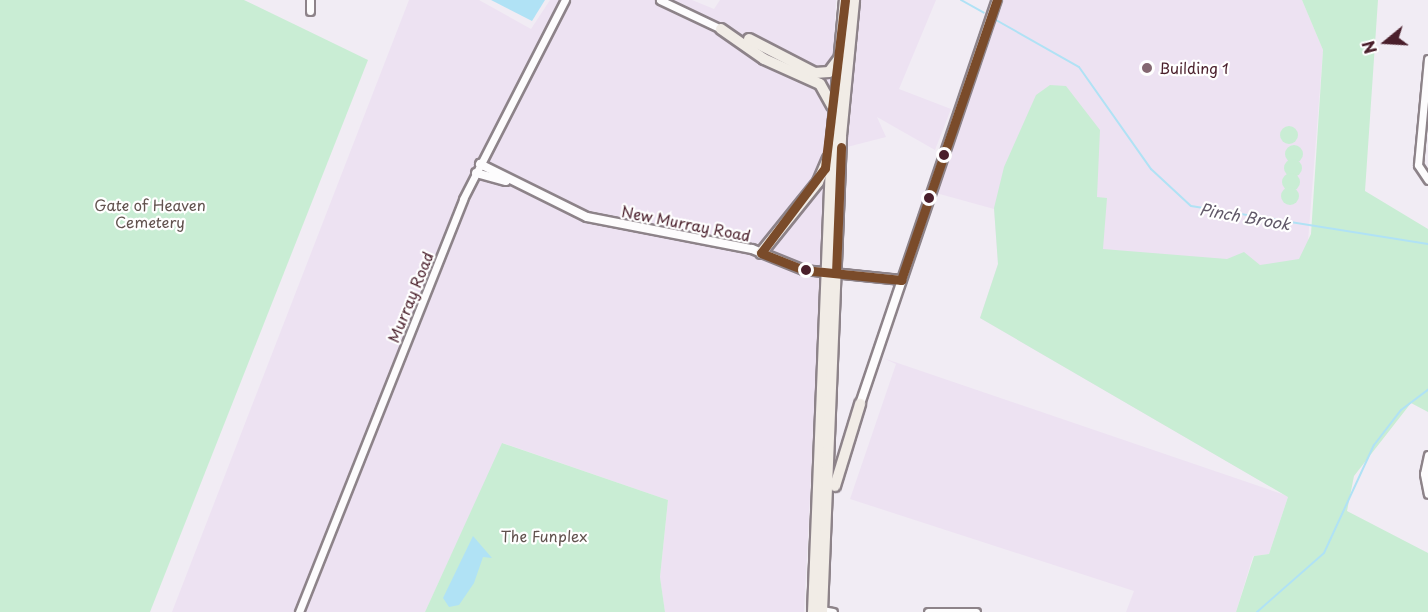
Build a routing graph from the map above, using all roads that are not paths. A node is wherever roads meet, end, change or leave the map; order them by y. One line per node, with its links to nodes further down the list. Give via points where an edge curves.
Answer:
1 (310, 0): 7 (street)
2 (565, 0): 13 (street, Murray Road)
3 (660, 0): 8 (street)
4 (845, 0): 10 (main road)
5 (854, 0): 16 (main road)
6 (997, 0): 17 (street)
7 (310, 11)
8 (721, 29): 10 (main road, via 815,73 829,72); 11 (main road, via 764,59 820,84)
9 (1428, 59): 14 (street, via 1418,165)
10 (838, 60): 11 (main road)
11 (834, 111): 12 (main road)
12 (832, 139): 15 (main road, via 822,174); 16 (main road)
13 (478, 169): 15 (street, New Murray Road, via 587,217); 23 (street, Murray Road)
14 (1428, 180)
15 (761, 253): 16 (street, New Murray Road, via 798,269)
16 (832, 273): 17 (street, New Murray Road); 21 (main road); 22 (main road)
17 (901, 280): 18 (street)
18 (860, 404): 21 (main road)
19 (1428, 455): 20 (street, via 1424,474)
20 (1428, 494)
21 (830, 507): 22 (main road)
22 (822, 611)
23 (299, 612)
24 (928, 612): 25 (street)
25 (976, 612)

